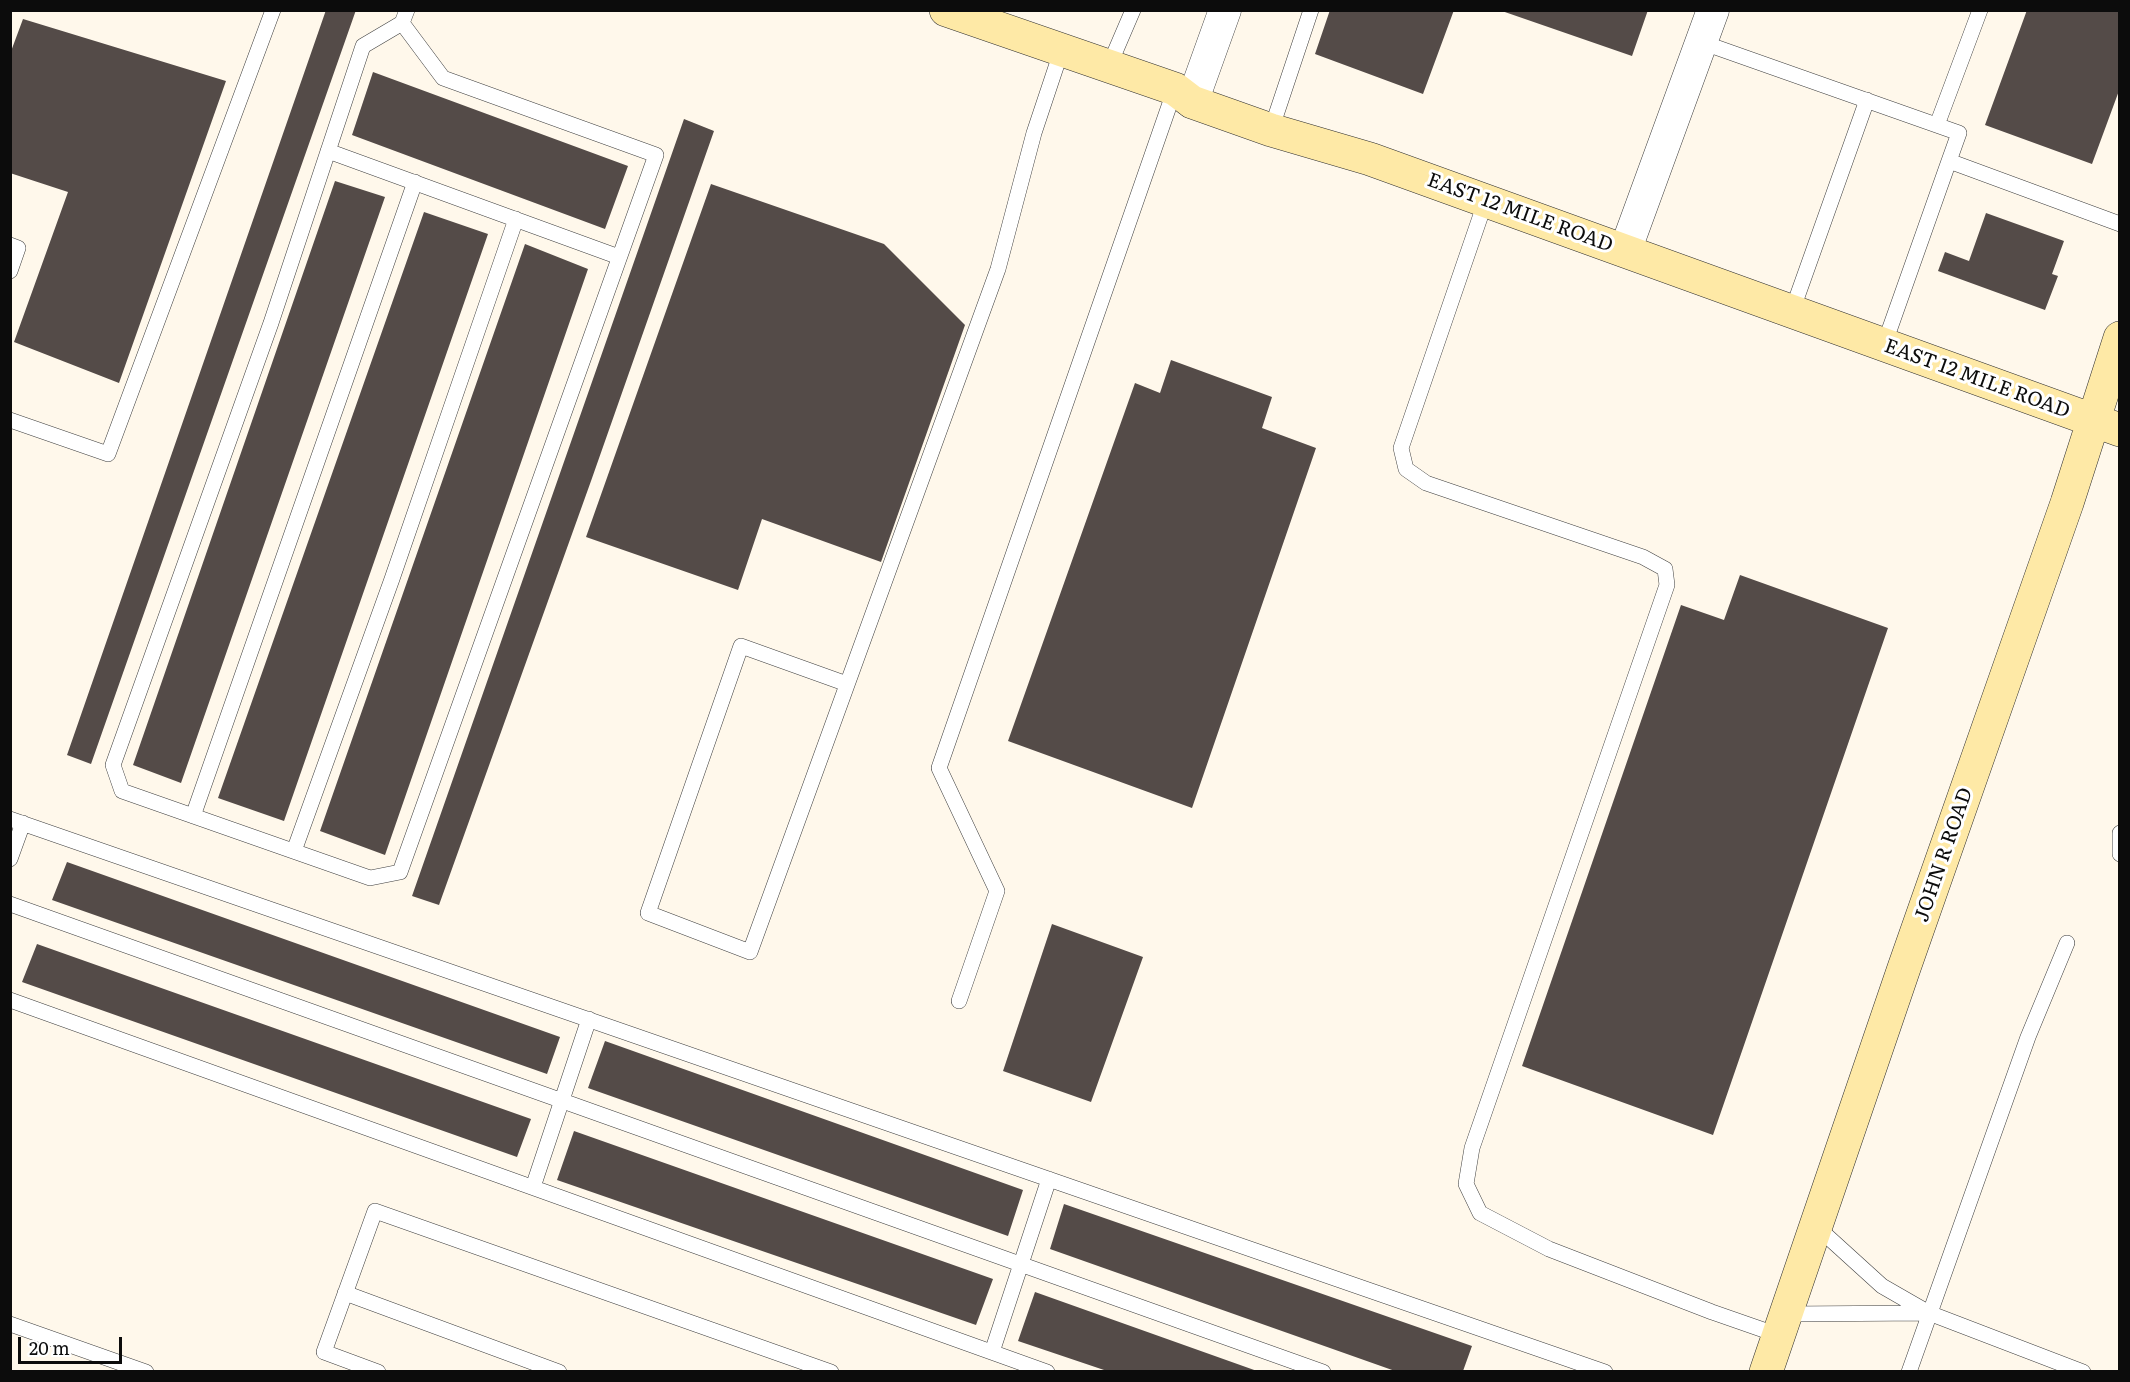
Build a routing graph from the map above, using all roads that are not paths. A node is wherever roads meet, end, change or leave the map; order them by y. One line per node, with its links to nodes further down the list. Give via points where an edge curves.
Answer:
1 (273, 10): 29 (lane, via 108,454)
2 (946, 10): 10 (main road, EAST 12 MILE ROAD)
3 (1133, 10): 11 (lane)
4 (1225, 10): 12 (street)
5 (1311, 10): 15 (lane)
6 (1713, 10): 9 (street)
7 (1980, 10): 14 (lane)
8 (404, 17): 16 (lane, via 363,45); 24 (lane, via 443,78 656,155)
9 (1701, 42): 13 (lane); 23 (street)
10 (1062, 49): 11 (main road, EAST 12 MILE ROAD); 31 (lane, via 1034,133 998,269)
11 (1109, 66): 12 (main road, EAST 12 MILE ROAD)
12 (1183, 95): 15 (main road, EAST 12 MILE ROAD); 41 (lane, via 939,768 997,891)
13 (1867, 100): 14 (lane); 26 (lane)
14 (1937, 125): 17 (lane, via 1959,133)
15 (1271, 130): 19 (main road, EAST 12 MILE ROAD, via 1370,159)
16 (328, 150): 18 (lane); 32 (lane, via 271,323 113,765 122,791)
17 (1949, 161): 21 (lane); 28 (lane)
18 (415, 182): 20 (lane); 32 (lane)
19 (1486, 200): 23 (main road, EAST 12 MILE ROAD); 51 (lane, via 1401,448 1407,469 1426,483 1644,557 1665,569 1667,585 1483,1115 1472,1148 1467,1184 1479,1213 1549,1249 1712,1312)
20 (516, 219): 24 (lane); 35 (lane)
21 (2120, 224)
22 (10, 245): 25 (lane, via 18,248)
23 (1625, 251): 26 (main road, EAST 12 MILE ROAD)
24 (619, 257): 35 (lane, via 400,872 370,878)
25 (10, 271)
26 (1792, 311): 28 (main road, EAST 12 MILE ROAD)
27 (2120, 338): 30 (main road, JOHN R ROAD)
28 (1884, 345): 30 (main road, EAST 12 MILE ROAD)
29 (10, 420)
30 (2107, 426): 46 (main road, JOHN R ROAD, via 2060,524)
31 (847, 684): 31 (lane, via 750,952 648,913 741,646)
32 (193, 816): 35 (lane)
33 (17, 821): 37 (lane); 42 (lane)
34 (2120, 833): 36 (lane)
35 (294, 851)
36 (2120, 854)
37 (10, 859)
38 (10, 904): 43 (lane)
39 (2067, 943): 49 (lane, via 2028,1037)
40 (10, 1000): 45 (lane)
41 (959, 1001)
42 (589, 1019): 43 (lane); 44 (lane)
43 (563, 1101): 45 (lane); 47 (lane)
44 (1049, 1179): 47 (lane); 59 (lane)
45 (534, 1187): 52 (lane)
46 (1817, 1227): 49 (lane, via 1882,1286); 51 (main road, JOHN R ROAD)
47 (1020, 1264): 52 (lane); 58 (lane)
48 (345, 1293): 54 (lane, via 324,1352); 55 (lane); 56 (lane, via 375,1211)
49 (1929, 1313): 51 (lane); 61 (lane); 62 (lane)
50 (10, 1324): 53 (lane)
51 (1782, 1324): 60 (main road, JOHN R ROAD)
52 (992, 1352): 57 (lane)
53 (146, 1371)
54 (378, 1371)
55 (559, 1371)
56 (831, 1371)
57 (1047, 1371)
58 (1323, 1371)
59 (1605, 1371)
60 (1766, 1371)
61 (1909, 1371)
62 (2083, 1371)

